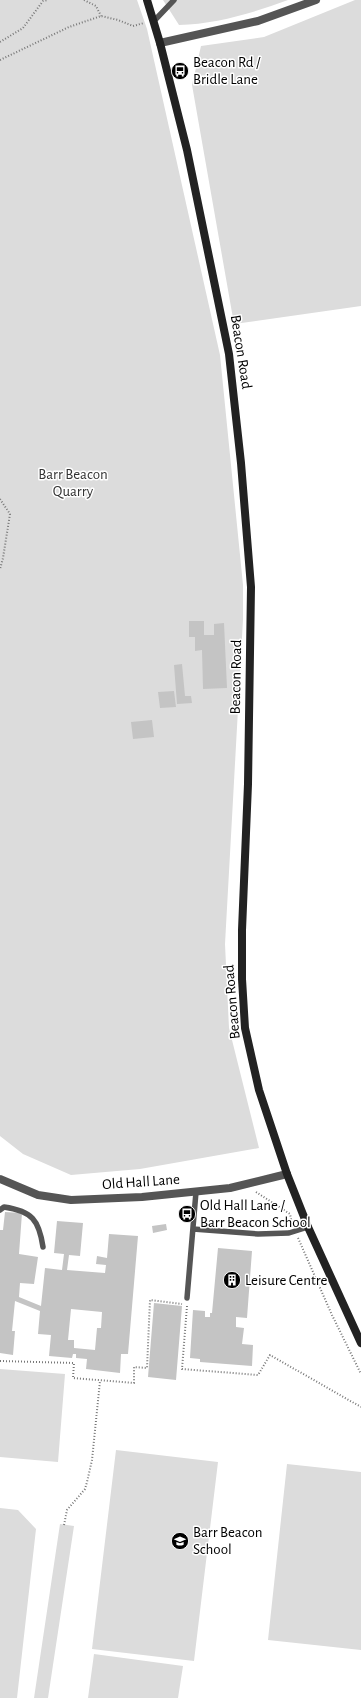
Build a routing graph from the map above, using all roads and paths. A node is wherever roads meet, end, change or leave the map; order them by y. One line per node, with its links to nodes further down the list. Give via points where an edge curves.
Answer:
1 (48, 0): 8 (path, via 43,1 23,28)
2 (84, 0): 6 (path, via 96,6)
3 (147, 0): 7 (main road, Beacon Road)
4 (174, 0): 7 (lane)
5 (316, 0): 9 (street, via 258,21)
6 (101, 16): 7 (path, via 133,26); 10 (path, via 69,27)
7 (154, 21): 9 (main road, Beacon Road)
8 (0, 42)
9 (160, 43): 13 (main road, Beacon Road, via 187,150 229,354 251,587 248,784 242,930 245,1028 259,1090)
10 (0, 60)
11 (0, 498): 12 (path, via 10,514)
12 (0, 570)
13 (286, 1174): 15 (street, Old Hall Lane); 18 (main road, Beacon Road)
14 (1, 1182): 16 (street, Old Hall Lane, via 38,1195 71,1200)
15 (245, 1184): 16 (street, Old Hall Lane); 20 (path, via 290,1214)
16 (196, 1192): 19 (lane)
17 (0, 1210): 21 (lane, via 4,1207 30,1214 41,1234)
18 (308, 1227): 20 (lane); 23 (main road, Beacon Road)
19 (193, 1229): 20 (lane, via 258,1234); 22 (lane)
20 (295, 1232): 25 (path)
21 (44, 1247)
22 (187, 1298)
23 (361, 1343)
24 (0, 1361): 26 (path, via 74,1363 73,1378)
25 (361, 1374)
26 (100, 1381): 27 (path, via 134,1384 134,1367 147,1368 150,1300 187,1304 182,1369 258,1375 270,1355); 28 (path, via 92,1460 87,1482 85,1489 67,1510)
27 (361, 1407)
28 (64, 1525)

